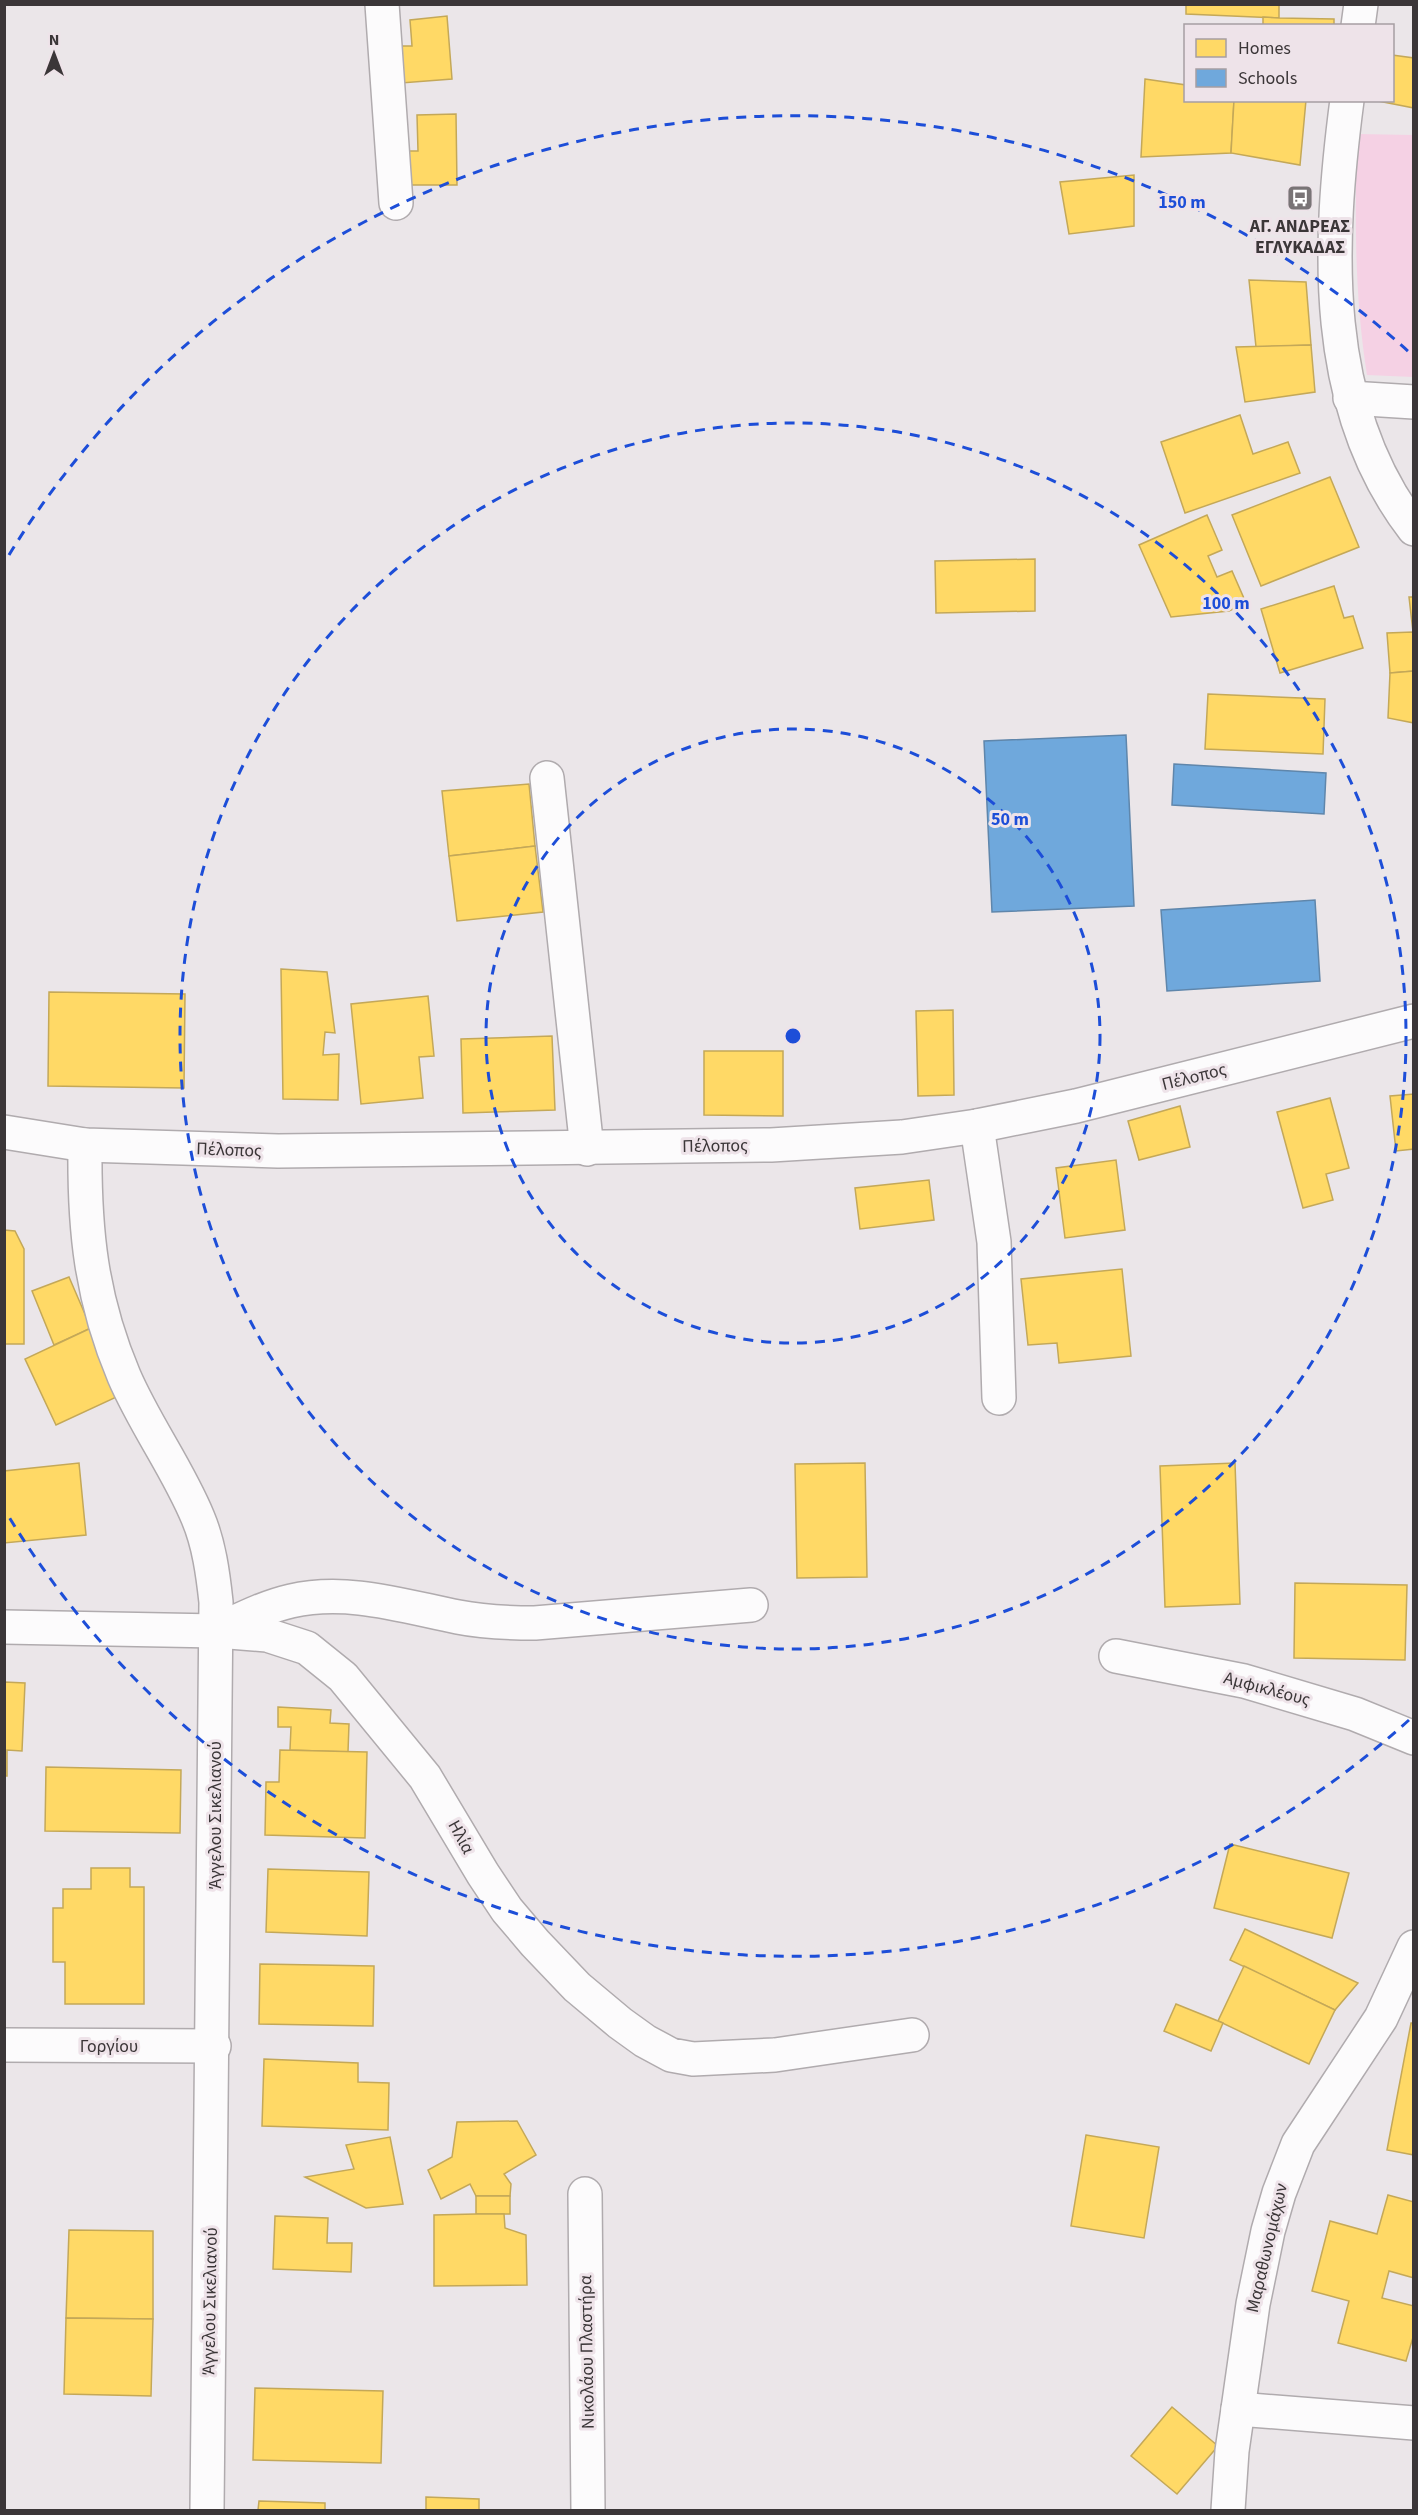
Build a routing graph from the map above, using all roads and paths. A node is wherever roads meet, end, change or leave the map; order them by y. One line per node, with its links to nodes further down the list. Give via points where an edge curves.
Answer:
1 (382, 4): 5 (street)
2 (1361, 4): 3 (street)
3 (1358, 24)
4 (1347, 102): 6 (street, via 1338,179 1335,268)
5 (396, 203)
6 (1350, 398): 7 (street); 8 (street, via 1378,476)
7 (1413, 402)
8 (1413, 529)
9 (547, 778): 14 (street)
10 (1413, 1021): 11 (street, Πέλοπος, via 1076,1106)
11 (977, 1126): 14 (street, Πέλοπος, via 834,1142); 15 (street, via 994,1242)
12 (4, 1132): 13 (street, Πέλοπος)
13 (85, 1145): 14 (street, Πέλοπος, via 278,1151); 18 (street, Άγγελου Σικελιανού, via 87,1239 101,1310 125,1379 199,1520 213,1576)
14 (587, 1149)
15 (999, 1398)
16 (751, 1605): 18 (street, via 535,1623 459,1617 390,1601 319,1597 264,1609)
17 (4, 1627): 18 (street, Ηλία)
18 (217, 1630): 22 (street, Ηλία, via 289,1641 307,1648 342,1677 425,1777 462,1843 514,1918 577,1987 645,2041 676,2057 711,2059 775,2055); 24 (street, Άγγελου Σικελιανού)
19 (1116, 1656): 20 (street, Αμφικλέους, via 1244,1681 1355,1714)
20 (1413, 1738)
21 (1413, 1947): 26 (street, Μαραθωνομάχων, via 1381,2018 1298,2144 1288,2166 1258,2275)
22 (912, 2035)
23 (4, 2045): 24 (street, Γοργίου)
24 (214, 2046): 28 (street, Άγγελου Σικελιανού)
25 (585, 2194): 29 (street, Νικολάου Πλαστήρα)
26 (1238, 2409): 27 (street); 30 (street, Μαραθωνομάχων)
27 (1413, 2423)
28 (207, 2511)
29 (588, 2511)
30 (1228, 2511)

